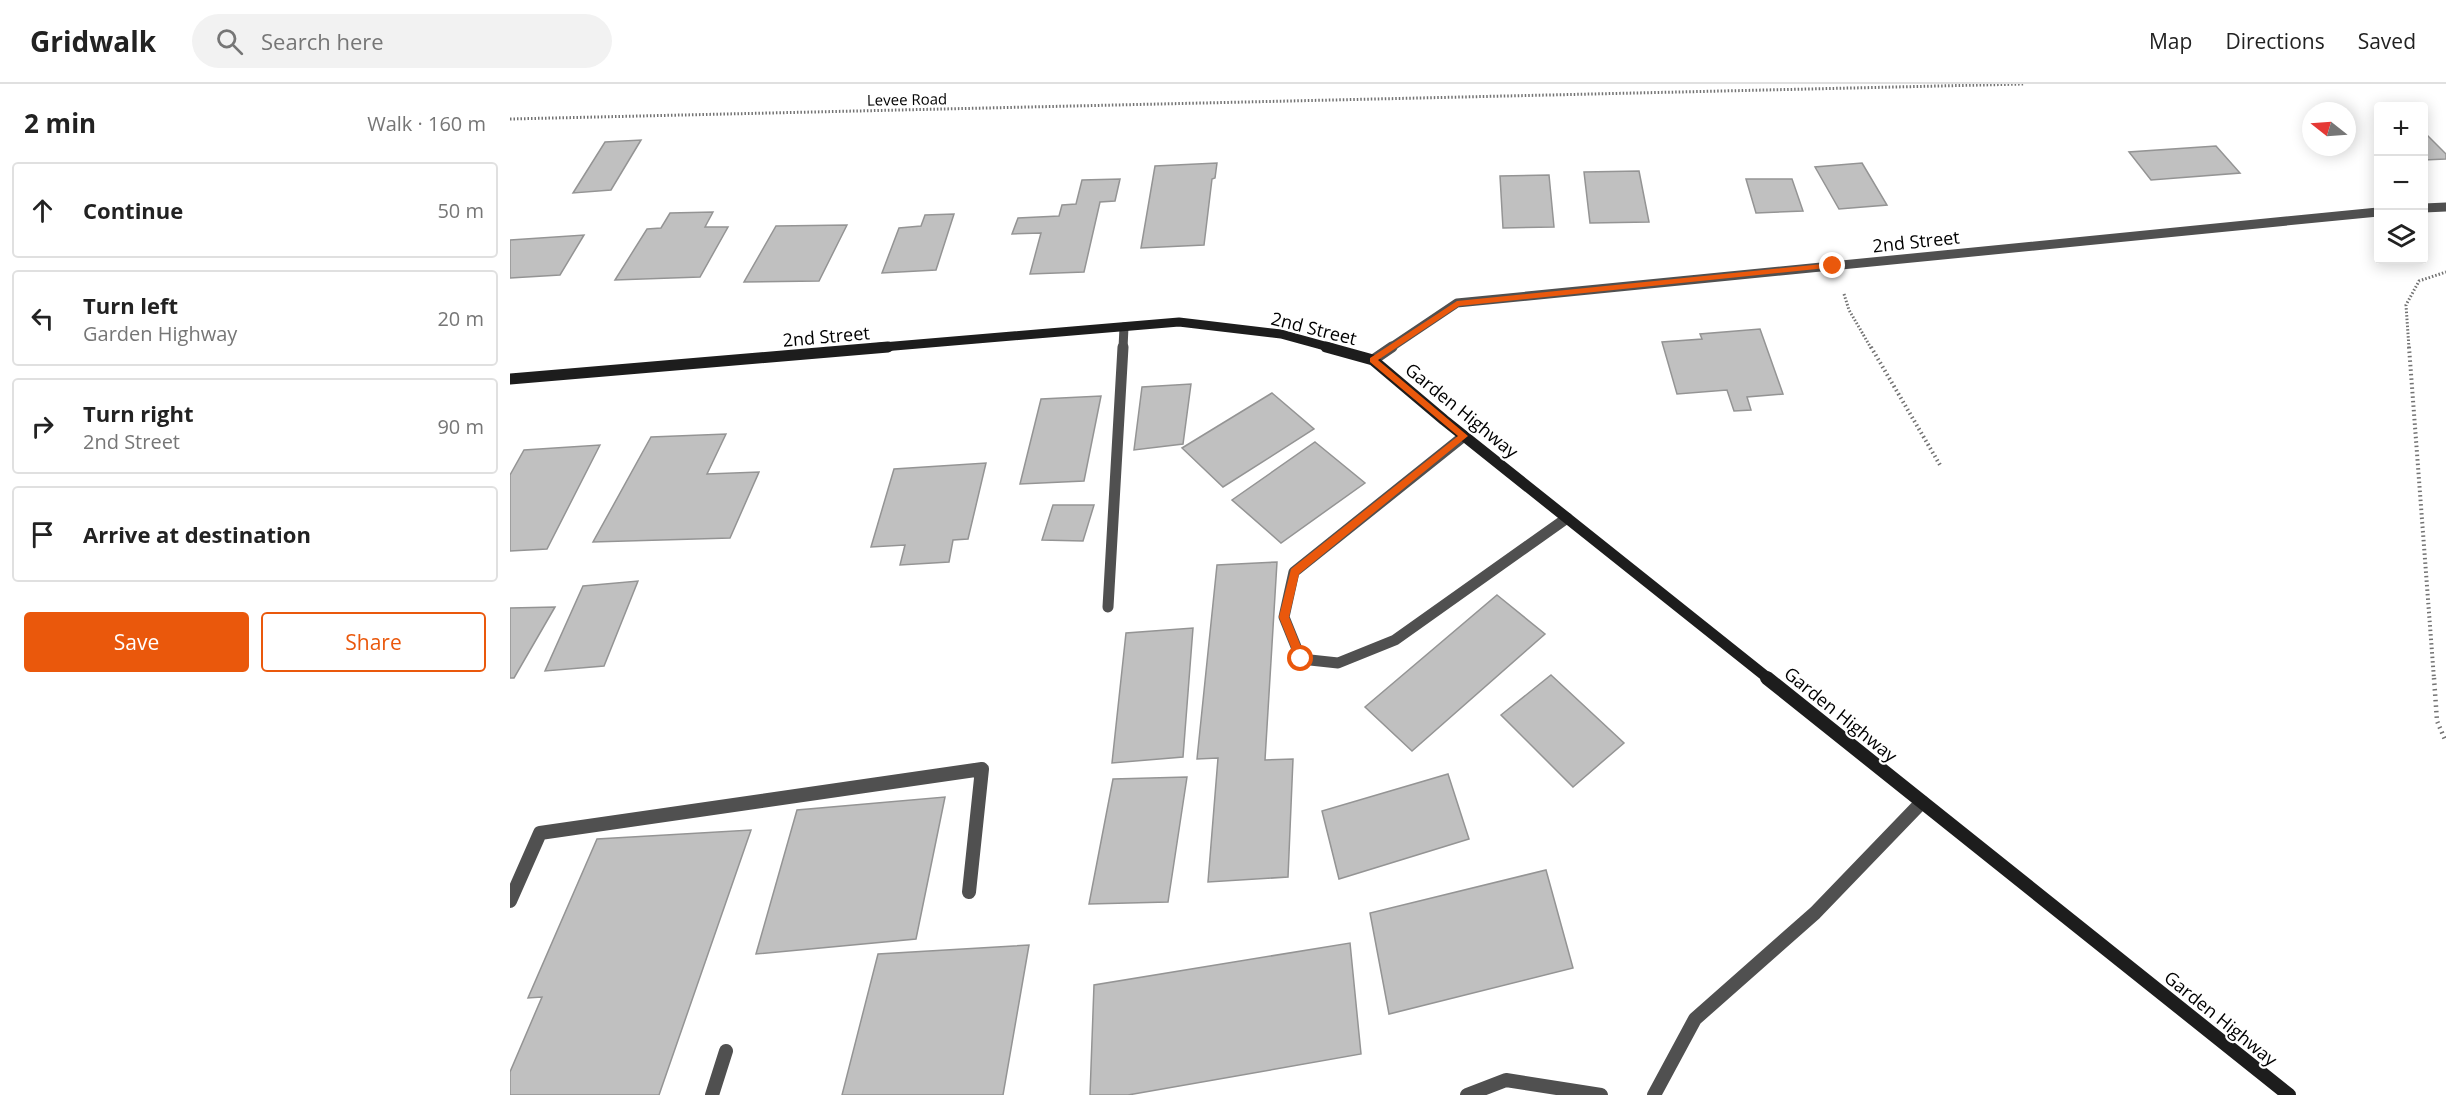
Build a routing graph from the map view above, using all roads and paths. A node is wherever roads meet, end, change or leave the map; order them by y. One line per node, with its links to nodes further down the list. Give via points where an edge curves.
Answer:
1 (2025, 84): 2 (path, Levee Road)
2 (510, 119)
3 (2446, 207): 4 (street)
4 (2428, 208)
5 (2374, 212): 6 (street, 2nd Street)
6 (1833, 266): 9 (street, 2nd Street, via 1457,303); 12 (path, via 1849,310)
7 (2446, 272): 15 (path, via 2419,281 2406,305 2437,721)
8 (1124, 327): 9 (main road, 2nd Street, via 1179,322 1281,334); 10 (main road, 2nd Street); 14 (street)
9 (1373, 360): 11 (main road, Garden Highway)
10 (510, 379)
11 (1464, 436): 13 (main road, Garden Highway); 13 (street, via 1294,572 1284,617 1301,659 1338,663 1395,640)
12 (1940, 465)
13 (1567, 518): 16 (main road, Garden Highway)
14 (1108, 607)
15 (2446, 742)
16 (1922, 802): 23 (street, via 1815,913 1695,1019); 24 (main road, Garden Highway)
17 (969, 892): 18 (street, via 982,769 540,833)
18 (510, 901)
19 (726, 1051): 20 (street)
20 (712, 1095)
21 (1467, 1095): 22 (street, via 1506,1080)
22 (1601, 1095)
23 (1654, 1095)
24 (2289, 1095)

